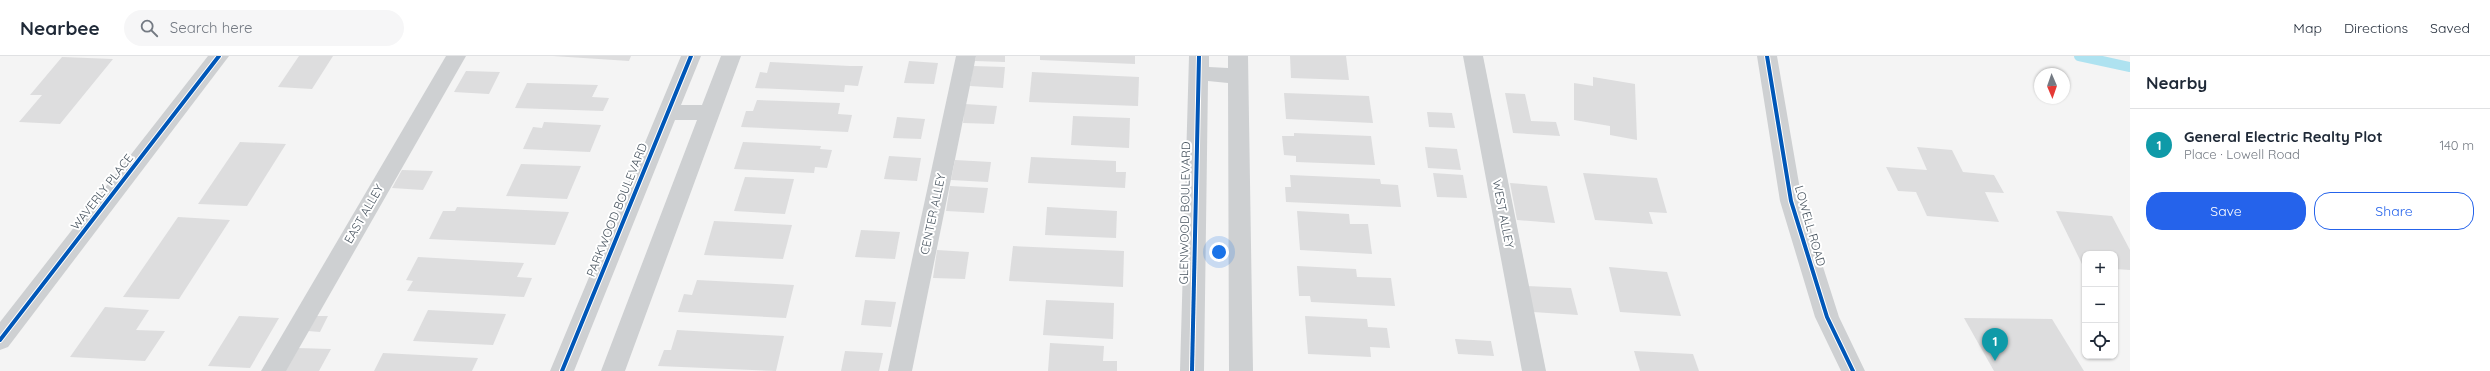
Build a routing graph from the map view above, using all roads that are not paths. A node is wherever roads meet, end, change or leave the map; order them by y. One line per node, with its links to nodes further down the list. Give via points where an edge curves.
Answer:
1 (219, 56): 12 (street, WAVERLY PLACE)
2 (456, 56): 13 (street, EAST ALLEY)
3 (691, 56): 10 (street, PARKWOOD BOULEVARD)
4 (731, 56): 11 (street)
5 (966, 56): 16 (street, CENTER ALLEY)
6 (1473, 56): 19 (street, WEST ALLEY)
7 (1766, 56): 20 (street, LOWELL ROAD, via 1791,201 1827,317)
8 (1199, 65): 9 (street); 17 (street, GLENWOOD BOULEVARD)
9 (1238, 66): 18 (street)
10 (668, 112): 11 (street); 14 (street, PARKWOOD BOULEVARD)
11 (710, 113): 15 (street)
12 (0, 340)
13 (273, 371)
14 (562, 371)
15 (613, 371)
16 (900, 371)
17 (1192, 371)
18 (1241, 371)
19 (1534, 371)
20 (1853, 371)

